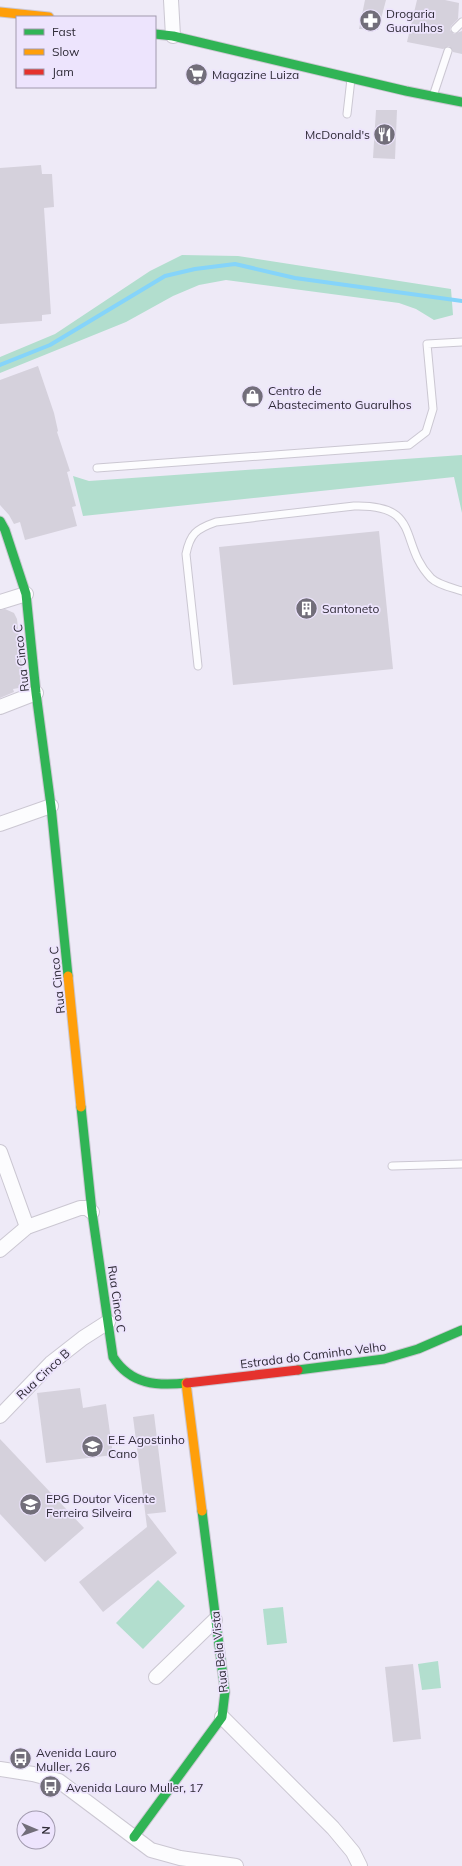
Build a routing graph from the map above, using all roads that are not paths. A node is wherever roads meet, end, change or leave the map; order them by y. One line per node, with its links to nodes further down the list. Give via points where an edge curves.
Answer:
1 (171, 0): 7 (street)
2 (0, 12): 3 (street)
3 (38, 16)
4 (462, 22): 5 (lane)
5 (455, 29)
6 (156, 34): 7 (street)
7 (173, 36): 9 (street)
8 (448, 50): 10 (lane)
9 (351, 78): 10 (street); 12 (lane)
10 (433, 96): 11 (street)
11 (462, 102)
12 (347, 114)
13 (462, 342): 14 (lane, via 427,344 433,409 426,432 410,445)
14 (97, 468)
15 (0, 521): 17 (street, Rua Cinco C, via 6,530)
16 (462, 591): 19 (lane, via 432,579 420,562 408,531 399,517 386,510 371,506 354,506 216,522 205,526 188,540 186,554)
17 (26, 594): 18 (street); 20 (street, Rua Cinco C)
18 (0, 602)
19 (198, 666)
20 (36, 693): 21 (street); 22 (street, Rua Cinco C)
21 (0, 707)
22 (51, 806): 23 (street); 27 (street, Rua Cinco C)
23 (0, 824)
24 (0, 1152): 28 (street)
25 (462, 1164): 26 (lane)
26 (392, 1166)
27 (92, 1212): 28 (street, via 87,1208 80,1208); 30 (street, Rua Cinco C)
28 (27, 1227): 29 (street)
29 (0, 1250)
30 (108, 1322): 32 (street, Rua Cinco C, via 113,1357 118,1368 127,1375 148,1383 165,1386); 33 (street, Rua Cinco B, via 51,1363)
31 (462, 1330): 32 (street, Estrada do Caminho Velho, via 420,1349 372,1362)
32 (186, 1383): 34 (street, Rua Bela Vista)
33 (0, 1416)
34 (215, 1620): 35 (street); 36 (street, Rua Bela Vista, via 225,1692)
35 (156, 1677)
36 (222, 1717): 38 (street); 40 (street, via 333,1828 353,1852)
37 (0, 1769): 38 (street, via 59,1781)
38 (134, 1838): 39 (street, via 151,1850 180,1858)
39 (236, 1866)
40 (360, 1866)

